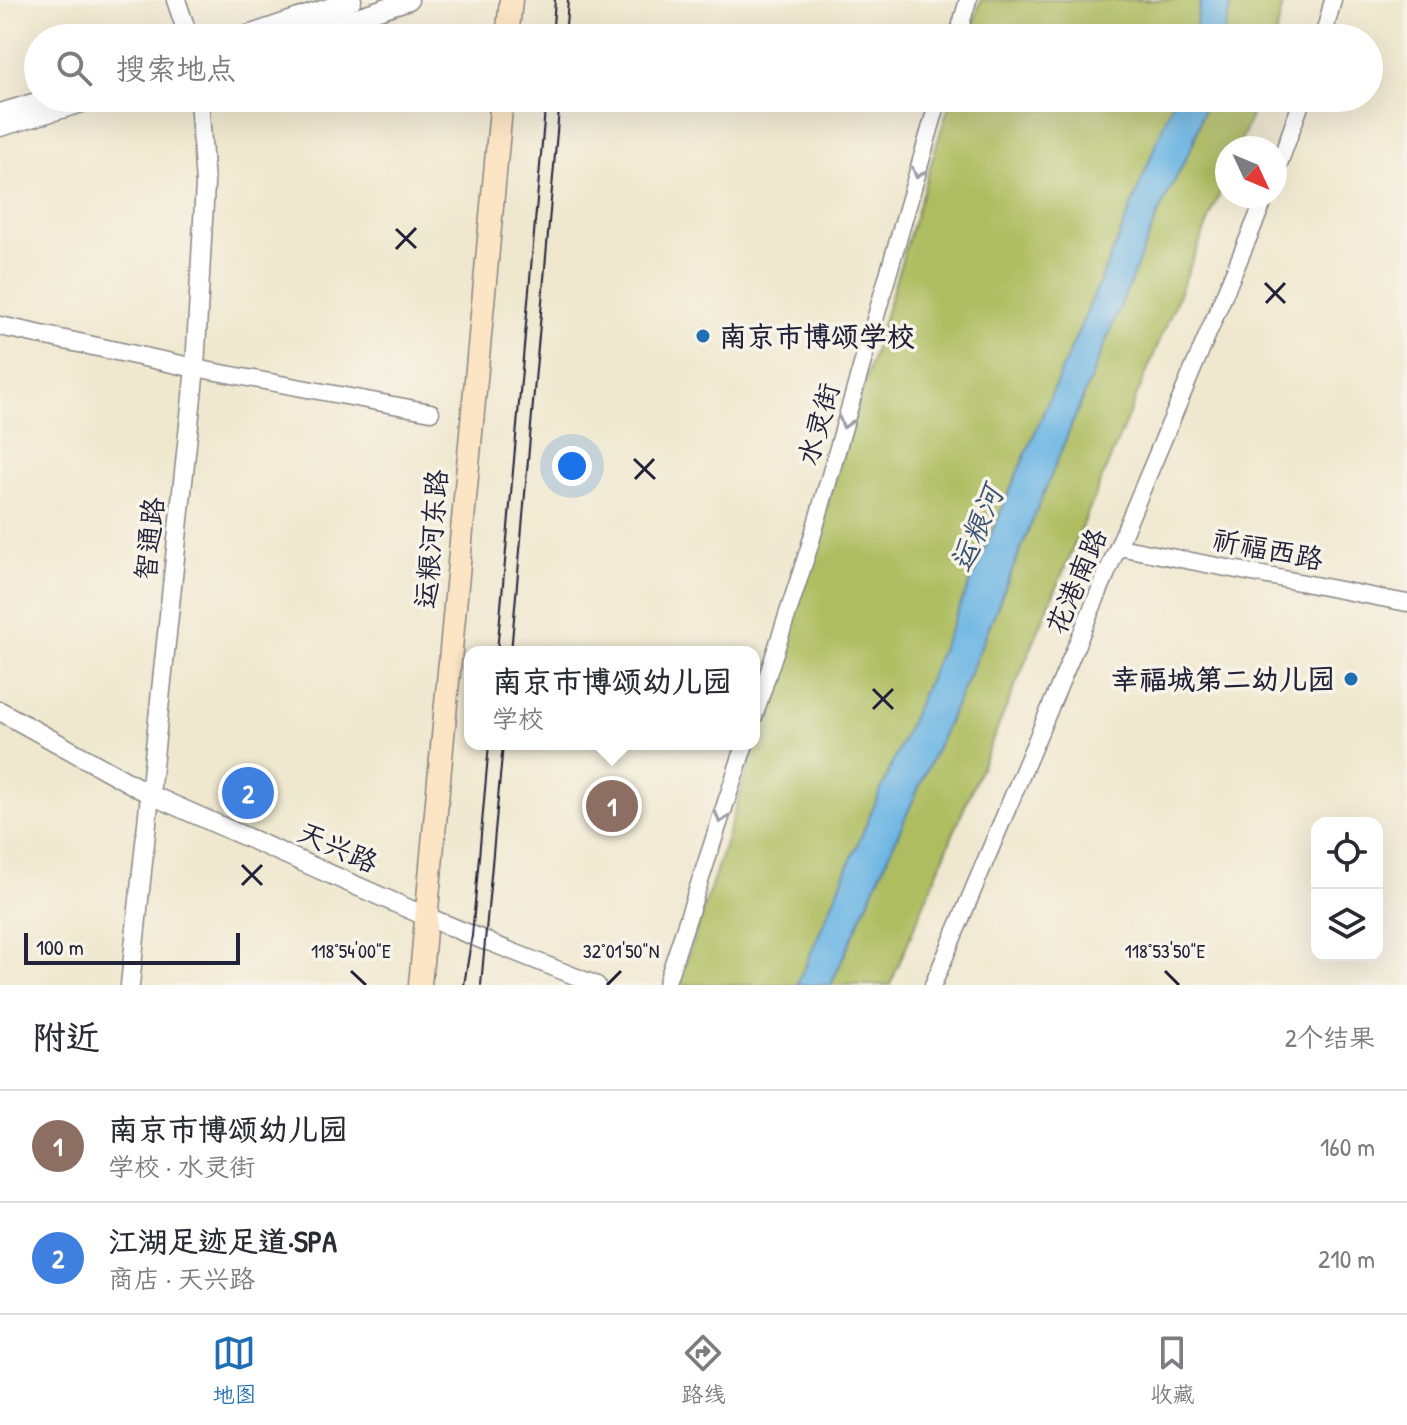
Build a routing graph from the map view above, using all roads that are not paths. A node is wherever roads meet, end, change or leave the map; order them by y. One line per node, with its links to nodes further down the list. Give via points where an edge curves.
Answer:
1 (176, 0): 7 (street)
2 (352, 0): 8 (street)
3 (409, 0): 9 (street)
4 (511, 0): 10 (main road)
5 (968, 0): 11 (street)
6 (1333, 0): 12 (street)
7 (184, 24)
8 (281, 24)
9 (336, 24)
10 (508, 24)
11 (961, 24)
12 (1327, 24)
13 (24, 106): 19 (street)
14 (51, 112): 20 (street)
15 (200, 112): 24 (street, 智通路, via 205,184)
16 (501, 112): 32 (main road, 运粮河东路)
17 (935, 112): 28 (street, 水灵街, one-way to 28)
18 (1298, 112): 21 (street)
19 (0, 113)
20 (0, 127)
21 (1287, 142)
22 (1261, 208): 26 (street, 花港南路)
23 (0, 326): 24 (street)
24 (195, 368): 25 (street); 31 (street, 智通路)
25 (431, 412)
26 (1119, 547): 27 (street, 祈福西路); 38 (street, 花港南路)
27 (1407, 603)
28 (760, 699)
29 (0, 711): 31 (street, 天兴路)
30 (743, 750): 37 (street, one-way to 37)
31 (151, 795): 32 (street, 天兴路); 34 (street, 智通路)
32 (427, 917): 33 (street, 天兴路); 35 (main road, 运粮河东路)
33 (486, 941): 36 (street)
34 (130, 985)
35 (420, 985)
36 (597, 985)
37 (666, 985)
38 (933, 985)

